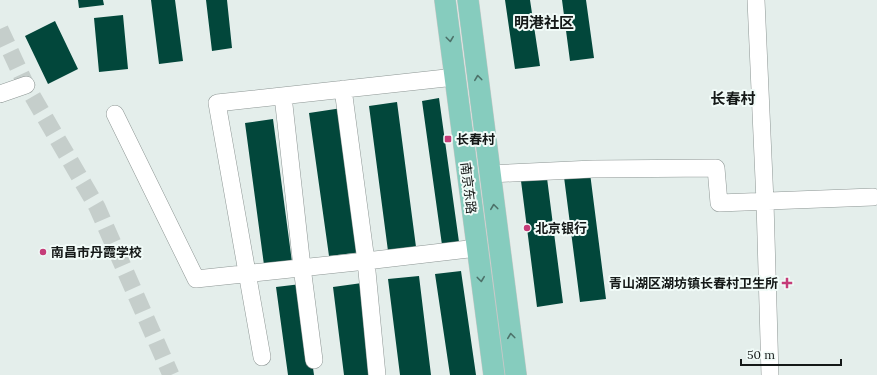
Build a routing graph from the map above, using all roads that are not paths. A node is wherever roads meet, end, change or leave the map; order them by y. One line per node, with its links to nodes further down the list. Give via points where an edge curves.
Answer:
1 (445, 0): 4 (main road, 南京东路, one-way to 4)
2 (468, 0): 10 (main road, 南京东路, one-way to 2)
3 (756, 0): 12 (lane)
4 (455, 77): 6 (lane); 13 (main road, 南京东路)
5 (26, 85): 7 (lane)
6 (343, 89): 8 (lane); 14 (lane)
7 (0, 94)
8 (283, 96): 15 (lane); 16 (lane, via 217,103)
9 (115, 114): 16 (lane, via 196,279)
10 (490, 174): 12 (lane, via 593,169 716,168 719,203); 21 (main road, 南京东路, one-way to 10)
11 (873, 197): 12 (lane)
12 (765, 202): 22 (lane)
13 (477, 248): 14 (lane); 20 (main road, 南京东路, one-way to 20)
14 (366, 261): 15 (lane); 19 (lane)
15 (302, 267): 16 (lane); 18 (lane)
16 (247, 273): 17 (lane)
17 (262, 357)
18 (314, 360)
19 (377, 375)
20 (494, 375)
21 (516, 375)
22 (770, 375)

